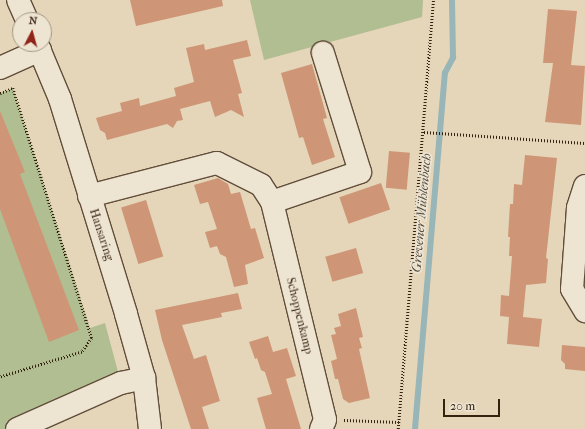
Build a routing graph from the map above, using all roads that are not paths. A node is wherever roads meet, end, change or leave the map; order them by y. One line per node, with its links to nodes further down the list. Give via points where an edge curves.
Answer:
1 (18, 0): 2 (street)
2 (23, 12)
3 (30, 52): 6 (street)
4 (41, 52): 8 (street, Hansaring, via 60,99)
5 (324, 53): 9 (street, via 360,172)
6 (0, 68)
7 (585, 186): 10 (street, via 578,208 572,288)
8 (88, 196): 9 (street, Schoppenkamp, via 217,163 261,185); 11 (street, Hansaring)
9 (272, 202): 12 (street, Schoppenkamp)
10 (585, 311)
11 (144, 378): 13 (street, via 122,383); 14 (street, Hansaring)
12 (323, 424)
13 (17, 429)
14 (150, 429)

